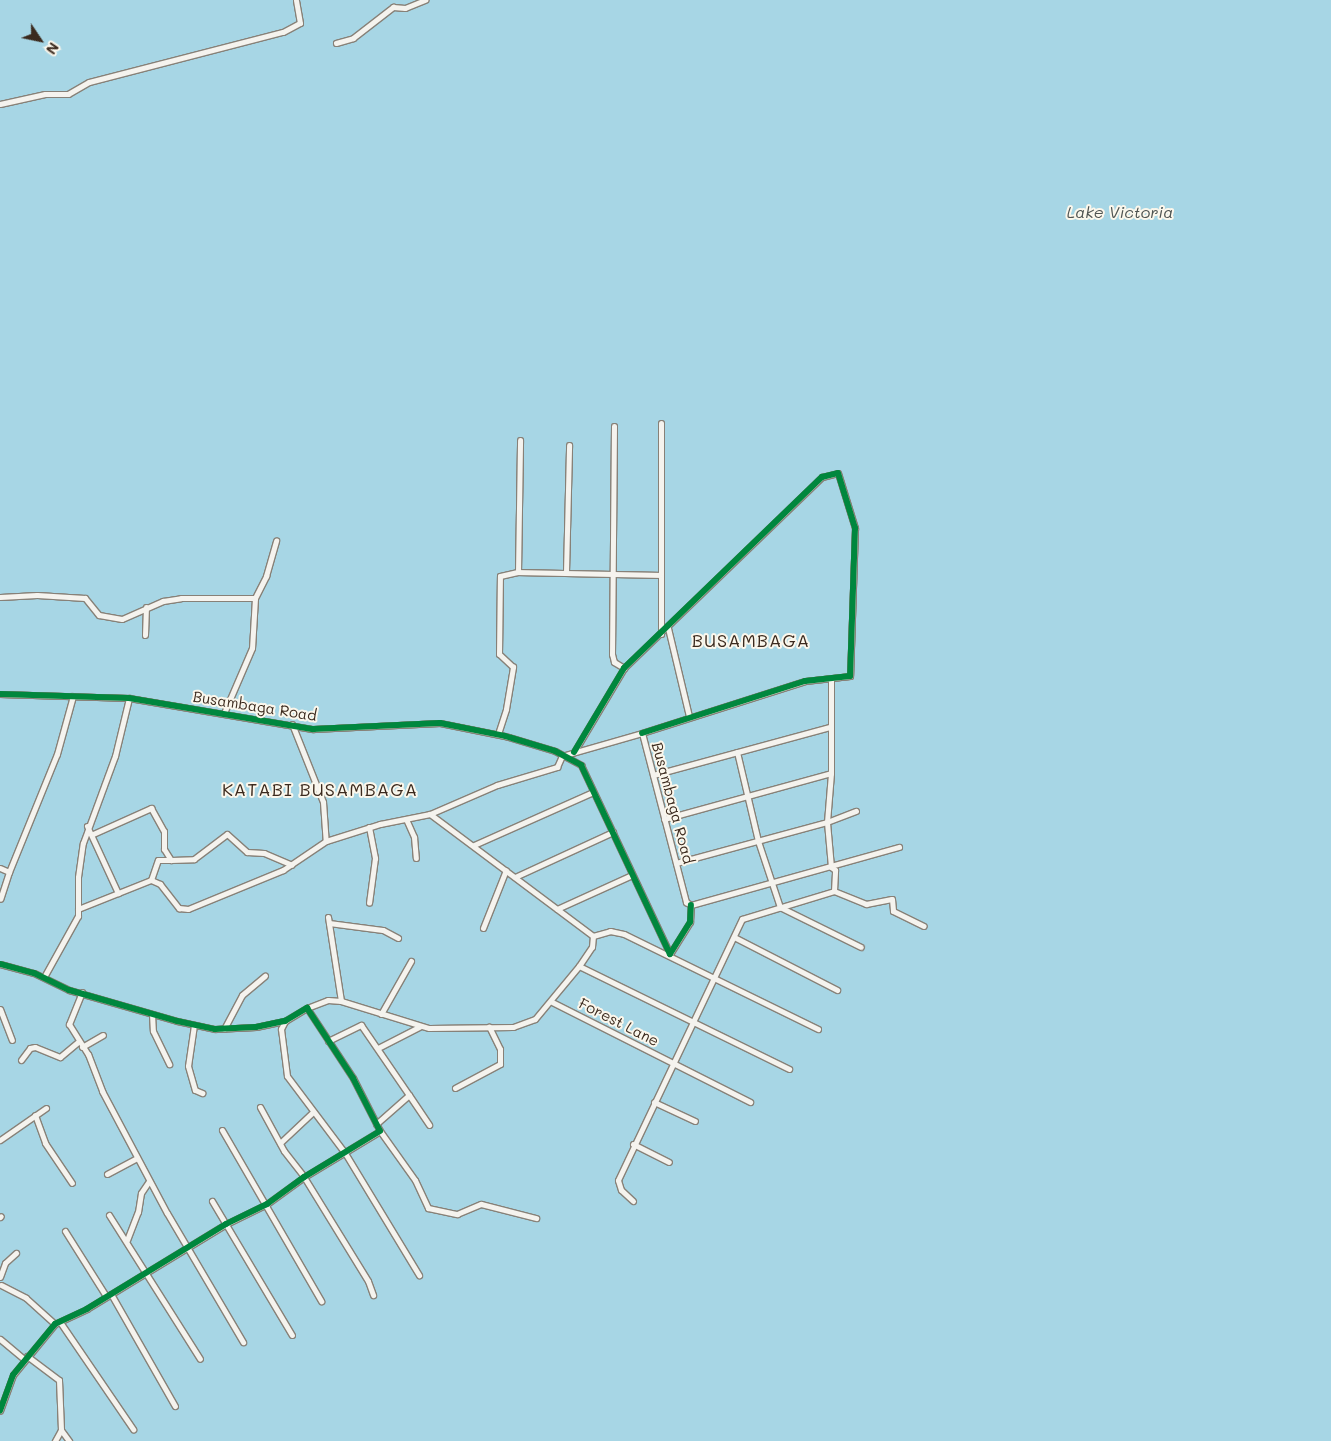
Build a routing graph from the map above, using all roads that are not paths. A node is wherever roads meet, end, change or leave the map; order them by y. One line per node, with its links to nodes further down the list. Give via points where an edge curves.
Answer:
1 (296, 0): 4 (street, via 300,23 283,32 89,82 68,94 45,94)
2 (425, 0): 3 (street, via 405,8 393,7 353,38)
3 (336, 43)
4 (0, 104)
5 (661, 423): 13 (street)
6 (614, 426): 12 (street)
7 (520, 440): 10 (street)
8 (569, 445): 11 (street)
9 (276, 540): 15 (street, via 266,576)
10 (518, 572): 11 (street); 30 (street, via 500,576 498,584 498,654 513,667)
11 (566, 572): 12 (street)
12 (613, 574): 13 (street); 20 (street, via 612,659)
13 (660, 575): 18 (street)
14 (0, 597): 16 (street, via 85,598 99,615 122,619)
15 (255, 598): 16 (street, via 181,598); 25 (street, via 252,648)
16 (146, 608): 19 (street)
17 (668, 628): 18 (street); 21 (street, via 822,478 838,474 855,528 850,673 847,678); 26 (street)
18 (661, 634): 20 (street)
19 (145, 635)
20 (624, 668): 31 (street)
21 (831, 679): 26 (street, via 805,681); 28 (street)
22 (0, 694): 23 (street, Busambaga Road)
23 (73, 696): 24 (street, Busambaga Road); 58 (street, via 57,754)
24 (129, 698): 25 (street, Busambaga Road); 43 (street, via 115,756)
25 (224, 713): 27 (street, Busambaga Road)
26 (689, 716): 29 (street)
27 (292, 724): 30 (street, Busambaga Road, via 320,730 440,723); 47 (street, via 323,802)
28 (830, 727): 32 (street); 34 (street)
29 (642, 733): 31 (street, Busambaga Road); 35 (street, Busambaga Road)
30 (498, 734): 33 (street, Busambaga Road)
31 (574, 752): 33 (street, Busambaga Road)
32 (736, 752): 35 (street); 37 (street)
33 (562, 756): 36 (street, via 578,762); 39 (street, via 557,767 497,785)
34 (831, 773): 37 (street); 42 (street)
35 (653, 775): 41 (street, Busambaga Road)
36 (593, 792): 45 (street); 49 (street)
37 (748, 795): 41 (street); 48 (street)
38 (856, 811): 42 (street)
39 (430, 814): 40 (street); 49 (street)
40 (406, 819): 44 (street); 51 (street, via 414,837)
41 (664, 819): 53 (street, Busambaga Road)
42 (827, 822): 48 (street); 55 (street)
43 (87, 826): 46 (street); 69 (street, via 78,877)
44 (369, 828): 47 (street); 66 (street, via 375,858)
45 (612, 832): 59 (street); 60 (street)
46 (93, 834): 52 (street, via 152,809 164,831 164,849); 64 (street)
47 (326, 841): 54 (street)
48 (758, 841): 53 (street); 62 (street)
49 (474, 845): 57 (street)
50 (899, 847): 55 (street)
51 (416, 858)
52 (171, 860): 54 (street, via 194,859 227,834 247,852 264,853); 61 (street, via 158,860)
53 (676, 863): 67 (street, Busambaga Road, via 686,902)
54 (292, 865): 61 (street, via 188,909 179,908 160,884)
55 (831, 867): 62 (street); 63 (street, via 836,870)
56 (0, 868): 58 (street)
57 (506, 870): 60 (street); 72 (street)
58 (10, 872): 65 (street)
59 (632, 875): 70 (street); 77 (street)
60 (515, 877): 70 (street)
61 (151, 880): 64 (street)
62 (771, 883): 67 (street); 68 (street)
63 (834, 891): 68 (street); 71 (street, via 866,904 892,899 893,911)
64 (118, 893): 69 (street)
65 (0, 899)
66 (369, 903)
67 (690, 905): 77 (street, via 690,922)
68 (780, 907): 74 (street, via 744,917); 76 (street)
69 (78, 909): 82 (street, via 75,924)
70 (557, 909): 73 (street)
71 (924, 926)
72 (483, 928)
73 (593, 936): 77 (street, via 616,932); 80 (street, via 592,947)
74 (734, 937): 83 (street); 84 (street)
75 (398, 938): 86 (street, via 383,930 328,920)
76 (862, 947)
77 (670, 954): 83 (street)
78 (411, 961): 91 (street)
79 (0, 964): 82 (street)
80 (579, 966): 87 (street); 93 (street)
81 (265, 976): 97 (street, via 242,995)
82 (44, 977): 85 (street)
83 (716, 979): 93 (street); 98 (street)
84 (837, 990)
85 (82, 992): 90 (street); 102 (street, via 69,1024)
86 (341, 1001): 88 (street, via 328,1000); 91 (street)
87 (552, 1002): 96 (street, via 527,1025); 106 (street, Forest Lane)
88 (307, 1008): 92 (street); 101 (street)
89 (0, 1009): 100 (street)
90 (152, 1014): 94 (street); 105 (street, via 153,1031)
91 (381, 1014): 95 (street)
92 (285, 1021): 97 (street); 115 (street, via 281,1029 287,1076)
93 (694, 1023): 106 (street); 107 (street)
94 (194, 1025): 97 (street); 109 (street, via 188,1066 195,1090)
95 (420, 1026): 96 (street); 103 (street)
96 (489, 1026): 108 (street, via 500,1049 500,1064)
97 (224, 1029)
98 (818, 1029)
99 (103, 1035): 102 (street)
100 (12, 1040)
101 (328, 1041): 103 (street, via 361,1025); 118 (street)
102 (80, 1044): 104 (street, via 60,1057 30,1048); 126 (street)
103 (378, 1048): 110 (street)
104 (21, 1060)
105 (169, 1064)
106 (673, 1064): 111 (street); 112 (street, Forest Lane)
107 (789, 1069)
108 (456, 1088)
109 (202, 1093)
110 (409, 1096): 118 (street); 119 (street)
111 (654, 1102): 117 (street); 124 (street)
112 (750, 1102)
113 (260, 1107): 123 (street)
114 (46, 1108): 116 (street)
115 (313, 1112): 123 (street); 125 (street)
116 (35, 1116): 122 (street); 131 (street, via 45,1143)
117 (695, 1121)
118 (376, 1124): 121 (street)
119 (429, 1125)
120 (222, 1130): 134 (street)
121 (380, 1131): 125 (street); 136 (street, via 416,1180 428,1208 457,1214 481,1204)
122 (0, 1140)
123 (280, 1144): 129 (street)
124 (633, 1144): 127 (street); 133 (street, via 618,1180 621,1190)
125 (345, 1153): 129 (street); 143 (street)
126 (137, 1158): 128 (street); 130 (street)
127 (669, 1162)
128 (107, 1174)
129 (304, 1177): 134 (street); 147 (street, via 368,1281)
130 (149, 1181): 139 (street, via 140,1193 138,1212); 140 (street)
131 (72, 1183)
132 (212, 1201): 137 (street)
133 (633, 1201)
134 (267, 1204): 137 (street); 148 (street)
135 (109, 1215): 139 (street)
136 (536, 1218)
137 (226, 1224): 140 (street); 150 (street)
138 (65, 1230): 146 (street)
139 (127, 1240): 142 (street)
140 (186, 1248): 142 (street); 152 (street)
141 (16, 1253): 144 (street, via 5,1263)
142 (147, 1270): 146 (street); 154 (street)
143 (419, 1274)
144 (0, 1277)
145 (0, 1284): 149 (street, via 26,1298)
146 (108, 1295): 149 (street); 155 (street)
147 (373, 1295)
148 (321, 1301)
149 (57, 1323): 153 (street); 157 (street)
150 (292, 1335)
151 (0, 1339): 153 (street)
152 (243, 1342)
153 (25, 1358): 156 (street, via 8,1384); 158 (street, via 59,1380)
154 (200, 1359)
155 (175, 1406)
156 (0, 1411)
157 (133, 1429)
158 (61, 1430): 159 (street); 160 (street)
159 (55, 1441)
160 (68, 1441)

